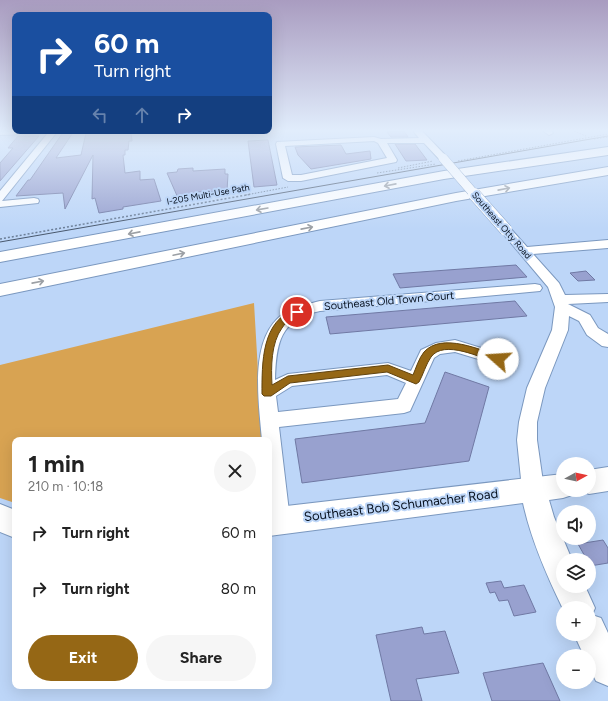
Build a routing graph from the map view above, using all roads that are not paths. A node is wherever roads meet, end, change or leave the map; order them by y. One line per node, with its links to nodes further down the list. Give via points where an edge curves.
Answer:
1 (28, 163): 9 (street)
2 (284, 163): 3 (street, via 288,178 301,178)
3 (379, 163)
4 (441, 163): 13 (street, Southeast Otty Road, bridge)
5 (528, 163): 14 (highway, one-way to 14, via 444,175)
6 (608, 171): 8 (highway)
7 (608, 179): 8 (highway)
8 (527, 184): 16 (highway, one-way to 8)
9 (0, 198)
10 (34, 201): 11 (street)
11 (0, 204)
12 (608, 244): 13 (street)
13 (524, 250): 18 (street, Southeast Otty Road, via 554,286)
14 (0, 257)
15 (535, 288): 22 (street, Southeast Old Town Court, via 320,306 297,312 286,318 272,338 267,365)
16 (0, 290)
17 (608, 298): 18 (street)
18 (561, 304): 19 (street, via 585,318 592,331); 29 (street, via 560,330 536,388 528,422 527,440)
19 (608, 342)
20 (498, 359): 21 (street, via 464,347 446,346 428,354)
21 (416, 380): 22 (street, via 388,369 288,380); 23 (street, via 404,406)
22 (267, 394): 23 (street, Southeast Old Town Court)
23 (270, 420): 24 (street, Southeast Old Town Court)
24 (271, 437)
25 (272, 470): 31 (street, Southeast Old Town Court)
26 (608, 479): 27 (main road)
27 (596, 481)
28 (556, 487): 29 (main road, Southeast Bob Schumacher Road)
29 (533, 489): 31 (main road, Southeast Bob Schumacher Road); 33 (main road, via 540,517)
30 (0, 518): 32 (main road)
31 (274, 521)
32 (12, 523)
33 (556, 558)
34 (594, 641): 35 (main road)
35 (608, 669)

